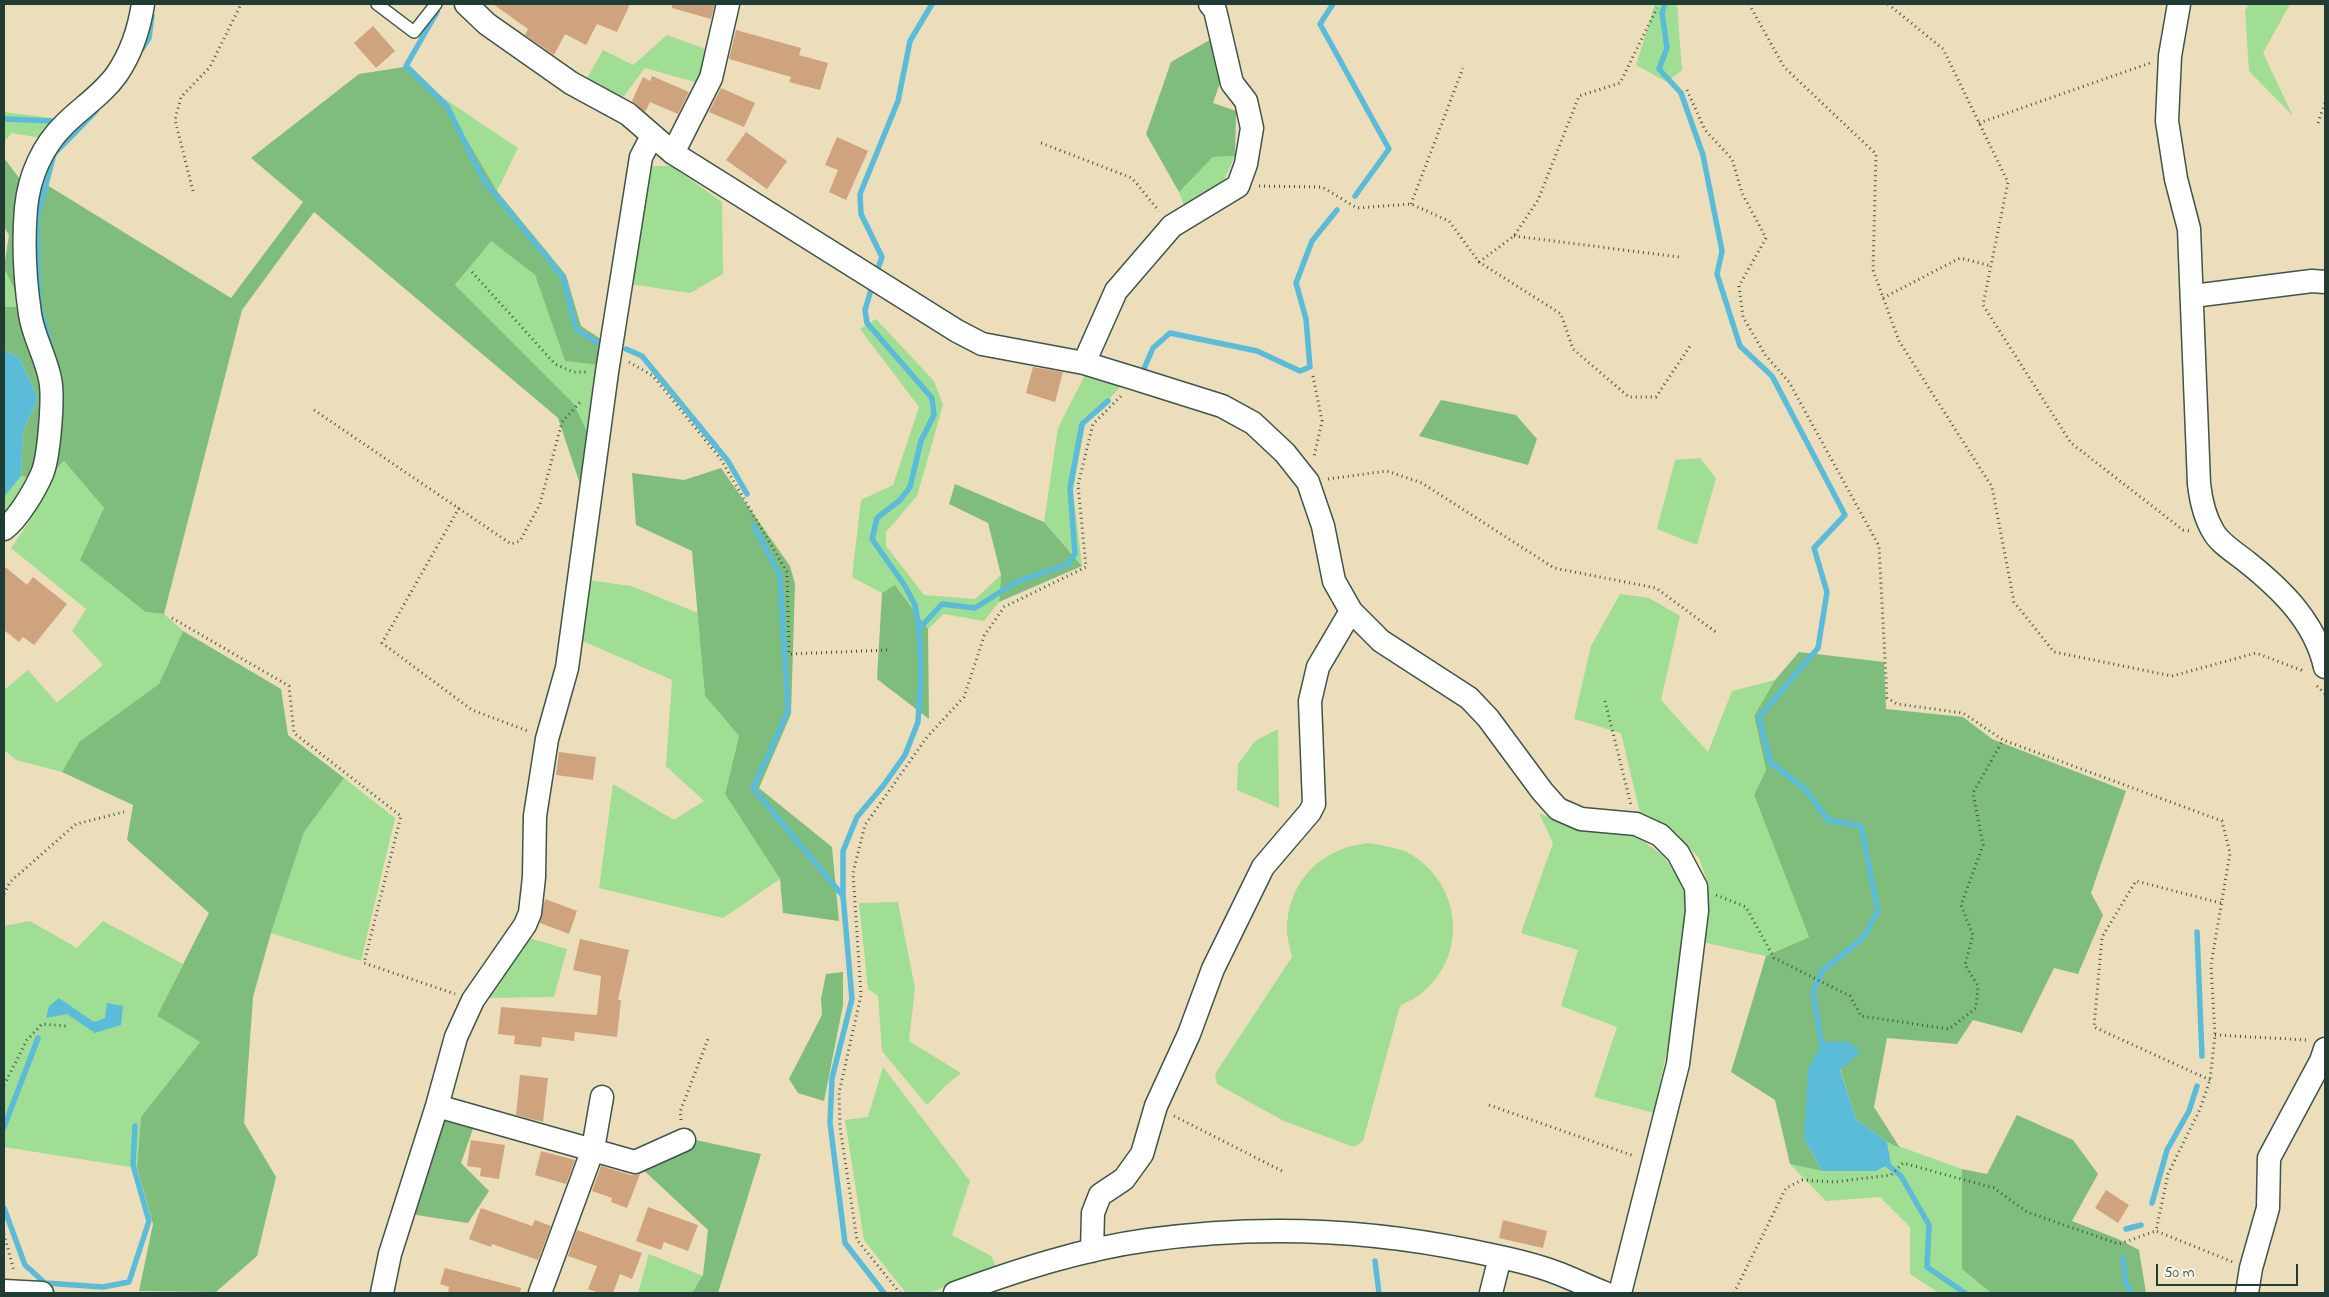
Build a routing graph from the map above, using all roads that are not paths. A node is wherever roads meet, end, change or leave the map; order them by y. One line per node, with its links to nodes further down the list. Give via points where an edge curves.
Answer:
1 (143, 4): 13 (street, via 134,45 116,76 94,100 64,124 46,147 30,181 26,208 25,273 30,316 51,381 49,432 43,473 14,522)
2 (378, 4): 3 (lane, via 414,32)
3 (436, 4)
4 (466, 4): 8 (street, via 494,29 572,83 628,114)
5 (728, 4): 9 (street, via 711,78)
6 (1210, 4): 12 (street, via 1216,10 1232,83 1246,102 1252,128 1246,164 1238,186 1172,226 1116,291)
7 (2179, 4): 11 (street, via 2170,56 2167,122 2176,179 2190,229)
8 (652, 136): 9 (street); 18 (street, via 641,157 567,668 547,738 535,816 530,913 474,1000 456,1037)
9 (673, 153): 12 (street, via 982,344)
10 (2325, 282): 11 (street)
11 (2193, 296): 15 (street, via 2199,484 2203,511 2214,534 2273,583 2301,614 2320,647)
12 (1084, 363): 14 (street, via 1222,406 1253,423 1285,453 1308,482 1323,526 1334,582)
13 (4, 529)
14 (1350, 612): 21 (street, via 1318,668 1310,701 1314,804 1263,867 1213,969 1189,1034 1156,1106 1142,1154 1124,1179 1100,1195 1093,1213); 30 (street, via 1381,641 1469,698 1558,809 1581,819 1636,824 1660,835 1678,853 1696,887 1697,911 1678,1064)
15 (2315, 675)
16 (2320, 1045): 31 (street, via 2321,1061 2269,1158 2268,1208)
17 (602, 1096): 20 (street)
18 (437, 1106): 20 (street); 25 (street, via 390,1254)
19 (684, 1140): 20 (street, via 635,1162)
20 (593, 1149): 26 (street)
21 (1092, 1251): 22 (street, via 1201,1234 1280,1231 1368,1234 1429,1242); 27 (street, via 1042,1263)
22 (1500, 1257): 28 (street); 29 (street, via 1559,1273)
23 (12, 1292): 24 (street)
24 (42, 1293)
25 (382, 1293)
26 (540, 1293)
27 (955, 1293)
28 (1491, 1293)
29 (1605, 1293)
30 (1620, 1293)
31 (2247, 1293)

